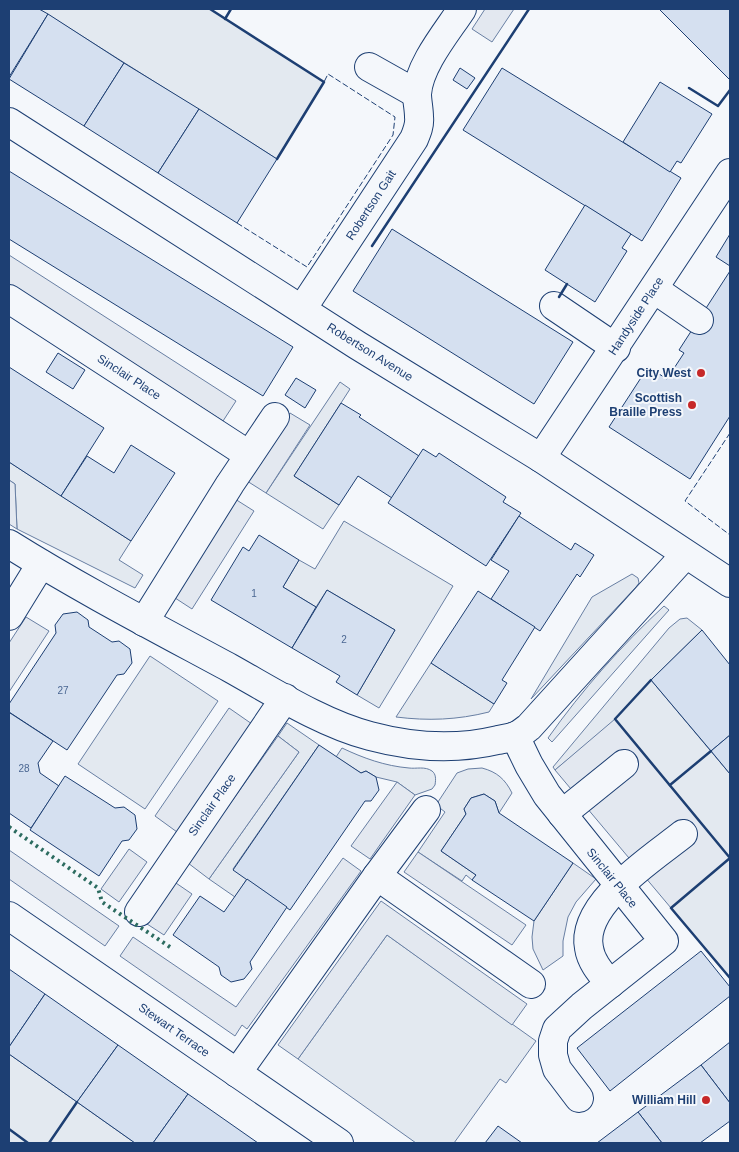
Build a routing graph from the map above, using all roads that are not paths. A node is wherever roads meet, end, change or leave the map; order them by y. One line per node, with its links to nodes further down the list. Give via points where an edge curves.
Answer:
1 (462, 9): 3 (street, Robertson Gait, via 425,66)
2 (369, 67): 3 (street)
3 (417, 94): 9 (street, Robertson Gait, via 420,117 414,139)
4 (9, 122): 9 (street, Robertson Avenue)
5 (730, 173): 6 (street, Handyside Place)
6 (654, 289): 10 (street); 11 (street, Handyside Place)
7 (9, 299): 13 (street, Sinclair Place)
8 (554, 306): 11 (street)
9 (302, 309): 14 (street, Robertson Avenue)
10 (699, 320)
11 (616, 348): 14 (street, Handyside Place)
12 (275, 417): 13 (street)
13 (249, 455): 20 (street)
14 (542, 458): 16 (street, Robertson Avenue)
15 (9, 544): 17 (street)
16 (686, 555): 18 (street, Robertson Avenue); 22 (street, via 544,712)
17 (41, 564): 19 (street); 20 (street)
18 (730, 583)
19 (9, 616)
20 (144, 622): 21 (street)
21 (285, 698): 22 (street, via 360,733 408,744 471,746); 29 (street, Sinclair Place)
22 (516, 736): 25 (street, Sinclair Place, via 537,779)
23 (624, 764): 25 (street)
24 (426, 810): 27 (street)
25 (562, 814): 28 (street, Sinclair Place)
26 (683, 834): 28 (street)
27 (377, 876): 31 (street); 33 (street)
28 (618, 886): 32 (street, via 591,923 588,937 594,964); 32 (street, Sinclair Place, via 664,942)
29 (139, 912)
30 (9, 916): 33 (street, Stewart Terrace)
31 (530, 984)
32 (610, 984): 34 (street, via 557,1029 553,1041 557,1069)
33 (238, 1073): 35 (street, Stewart Terrace)
34 (579, 1098)
35 (340, 1143)

